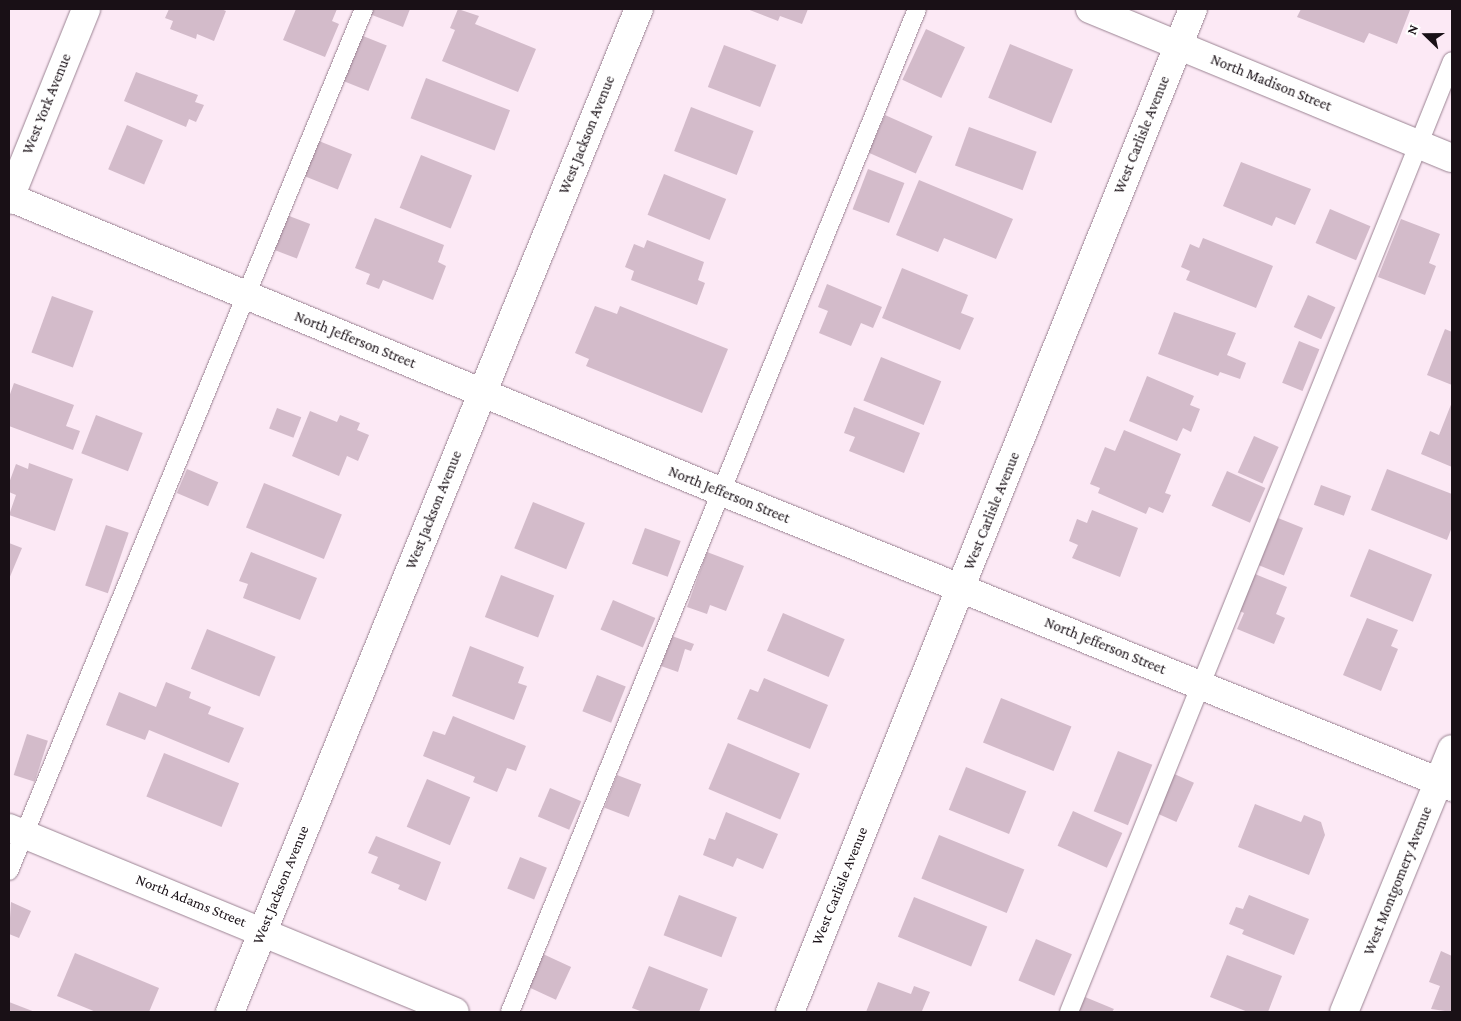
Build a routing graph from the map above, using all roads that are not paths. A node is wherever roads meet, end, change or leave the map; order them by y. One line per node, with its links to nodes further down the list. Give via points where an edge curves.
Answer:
1 (86, 9): 11 (street, West York Avenue)
2 (364, 9): 12 (lane)
3 (639, 9): 13 (street, West Jackson Avenue)
4 (917, 9): 14 (lane)
5 (1090, 9): 7 (street, North Madison Street)
6 (1193, 9): 7 (street, West Carlisle Avenue)
7 (1178, 45): 9 (street, North Madison Street); 15 (street, West Carlisle Avenue)
8 (1452, 61): 9 (lane)
9 (1419, 144): 10 (street, North Madison Street); 16 (lane)
10 (1452, 158)
11 (9, 198): 12 (street, North Jefferson Street)
12 (248, 296): 13 (street, North Jefferson Street); 19 (lane)
13 (482, 392): 14 (street, North Jefferson Street); 21 (street, West Jackson Avenue)
14 (720, 491): 15 (street, North Jefferson Street); 24 (lane)
15 (961, 588): 16 (street, North Jefferson Street); 25 (street, West Carlisle Avenue)
16 (1203, 685): 18 (street, North Jefferson Street); 26 (lane)
17 (1452, 749): 18 (street, West Montgomery Avenue)
18 (1445, 785): 27 (street, West Montgomery Avenue)
19 (16, 831): 20 (lane); 21 (street, North Adams Street)
20 (9, 870)
21 (263, 930): 22 (street, West Jackson Avenue); 23 (street, North Adams Street)
22 (230, 1012)
23 (455, 1012)
24 (510, 1012)
25 (790, 1012)
26 (1070, 1012)
27 (1344, 1012)

